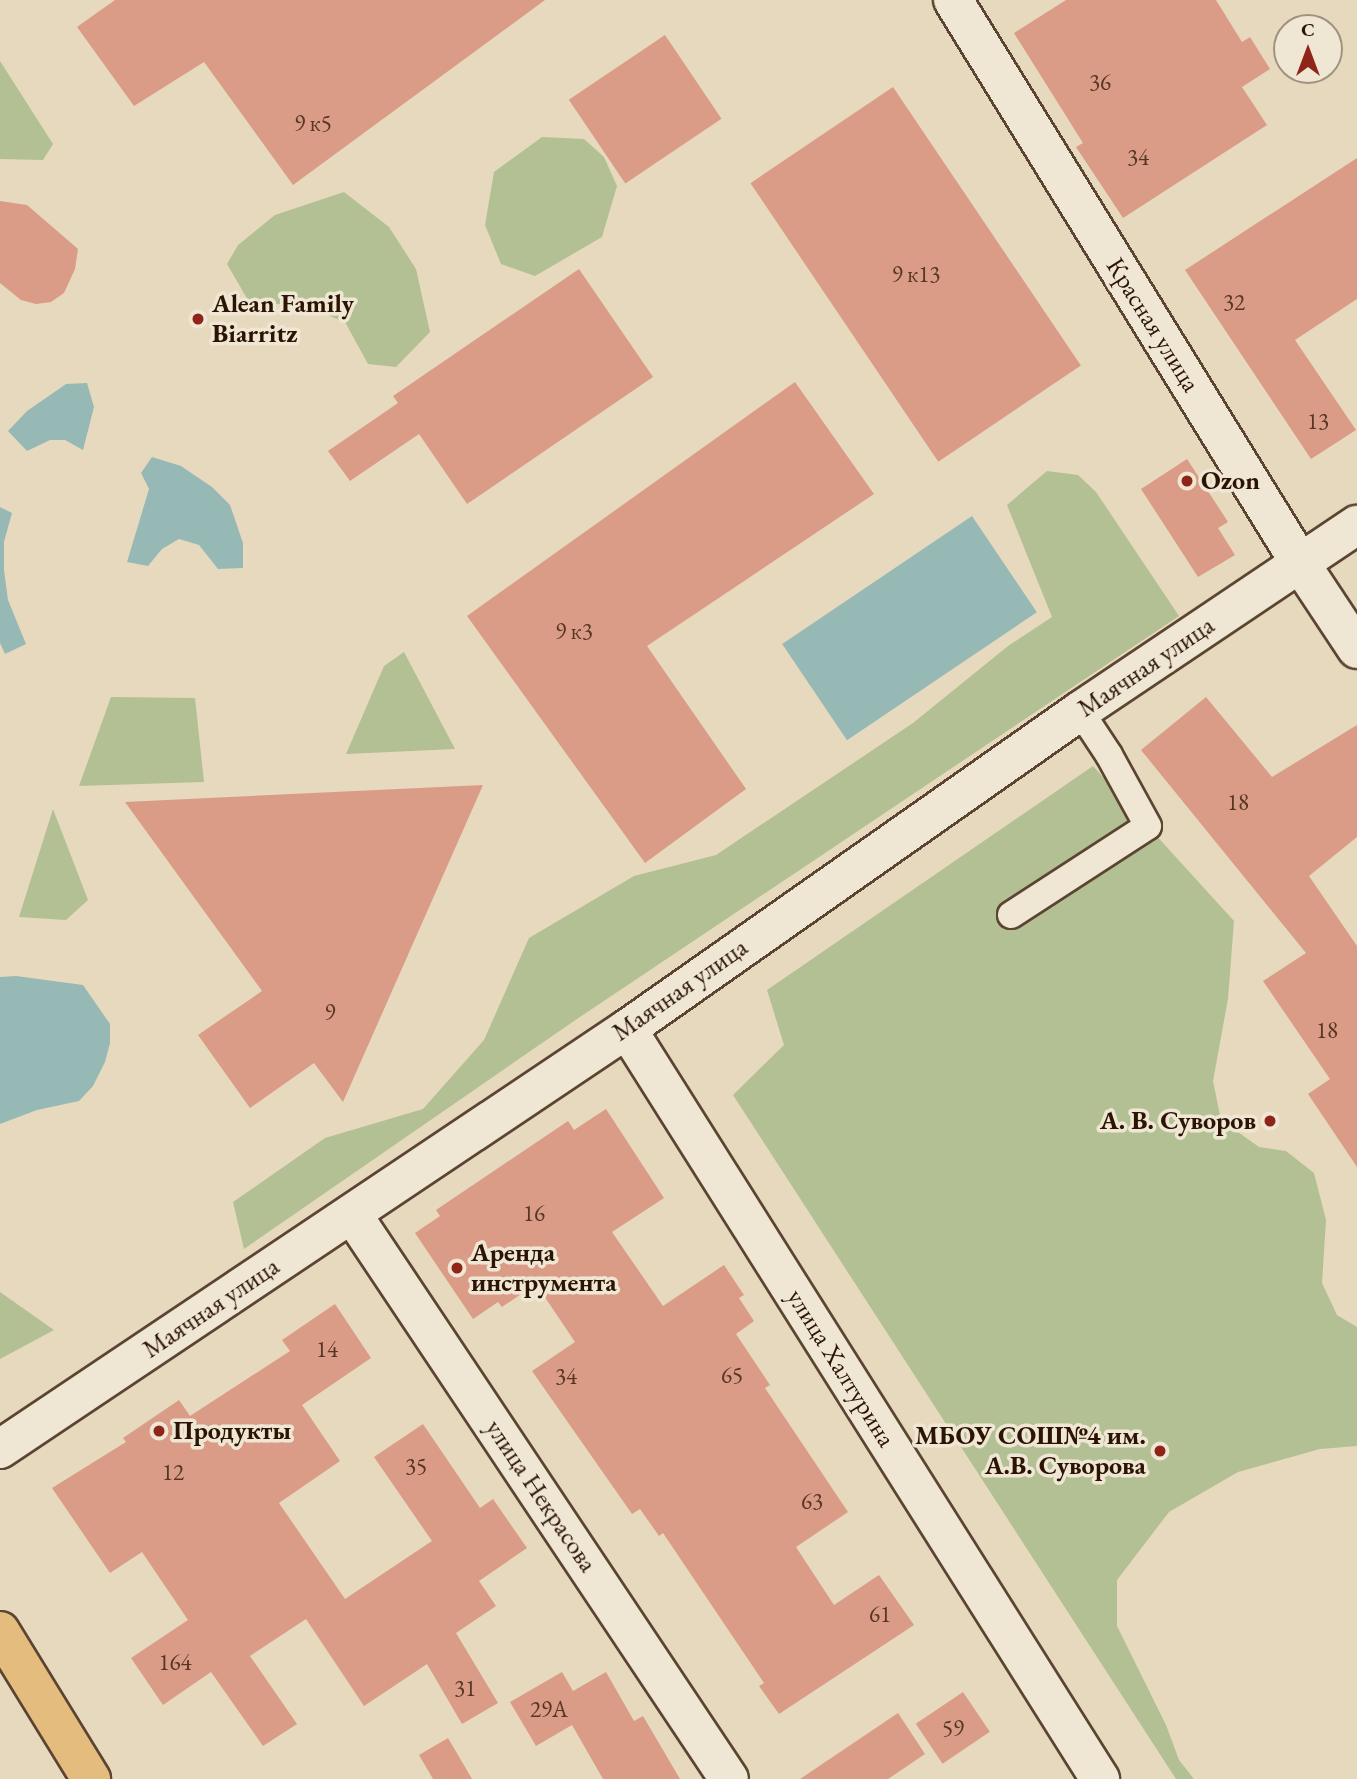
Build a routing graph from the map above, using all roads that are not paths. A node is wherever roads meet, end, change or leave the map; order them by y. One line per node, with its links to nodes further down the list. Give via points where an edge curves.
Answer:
1 (953, 0): 3 (street, Красная улица)
2 (1357, 525): 3 (street, Маячная улица)
3 (1300, 563): 4 (street, Красная улица); 5 (street, Маячная улица)
4 (1357, 649)
5 (1080, 712): 6 (lane, via 1149,825); 7 (street, Маячная улица)
6 (1011, 915)
7 (627, 1029): 8 (street, Маячная улица); 13 (street, улица Халтурина)
8 (352, 1214): 9 (street, Маячная улица); 12 (street, улица Некрасова)
9 (0, 1449)
10 (0, 1630): 11 (main road)
11 (91, 1779)
12 (729, 1779)
13 (1100, 1779)

